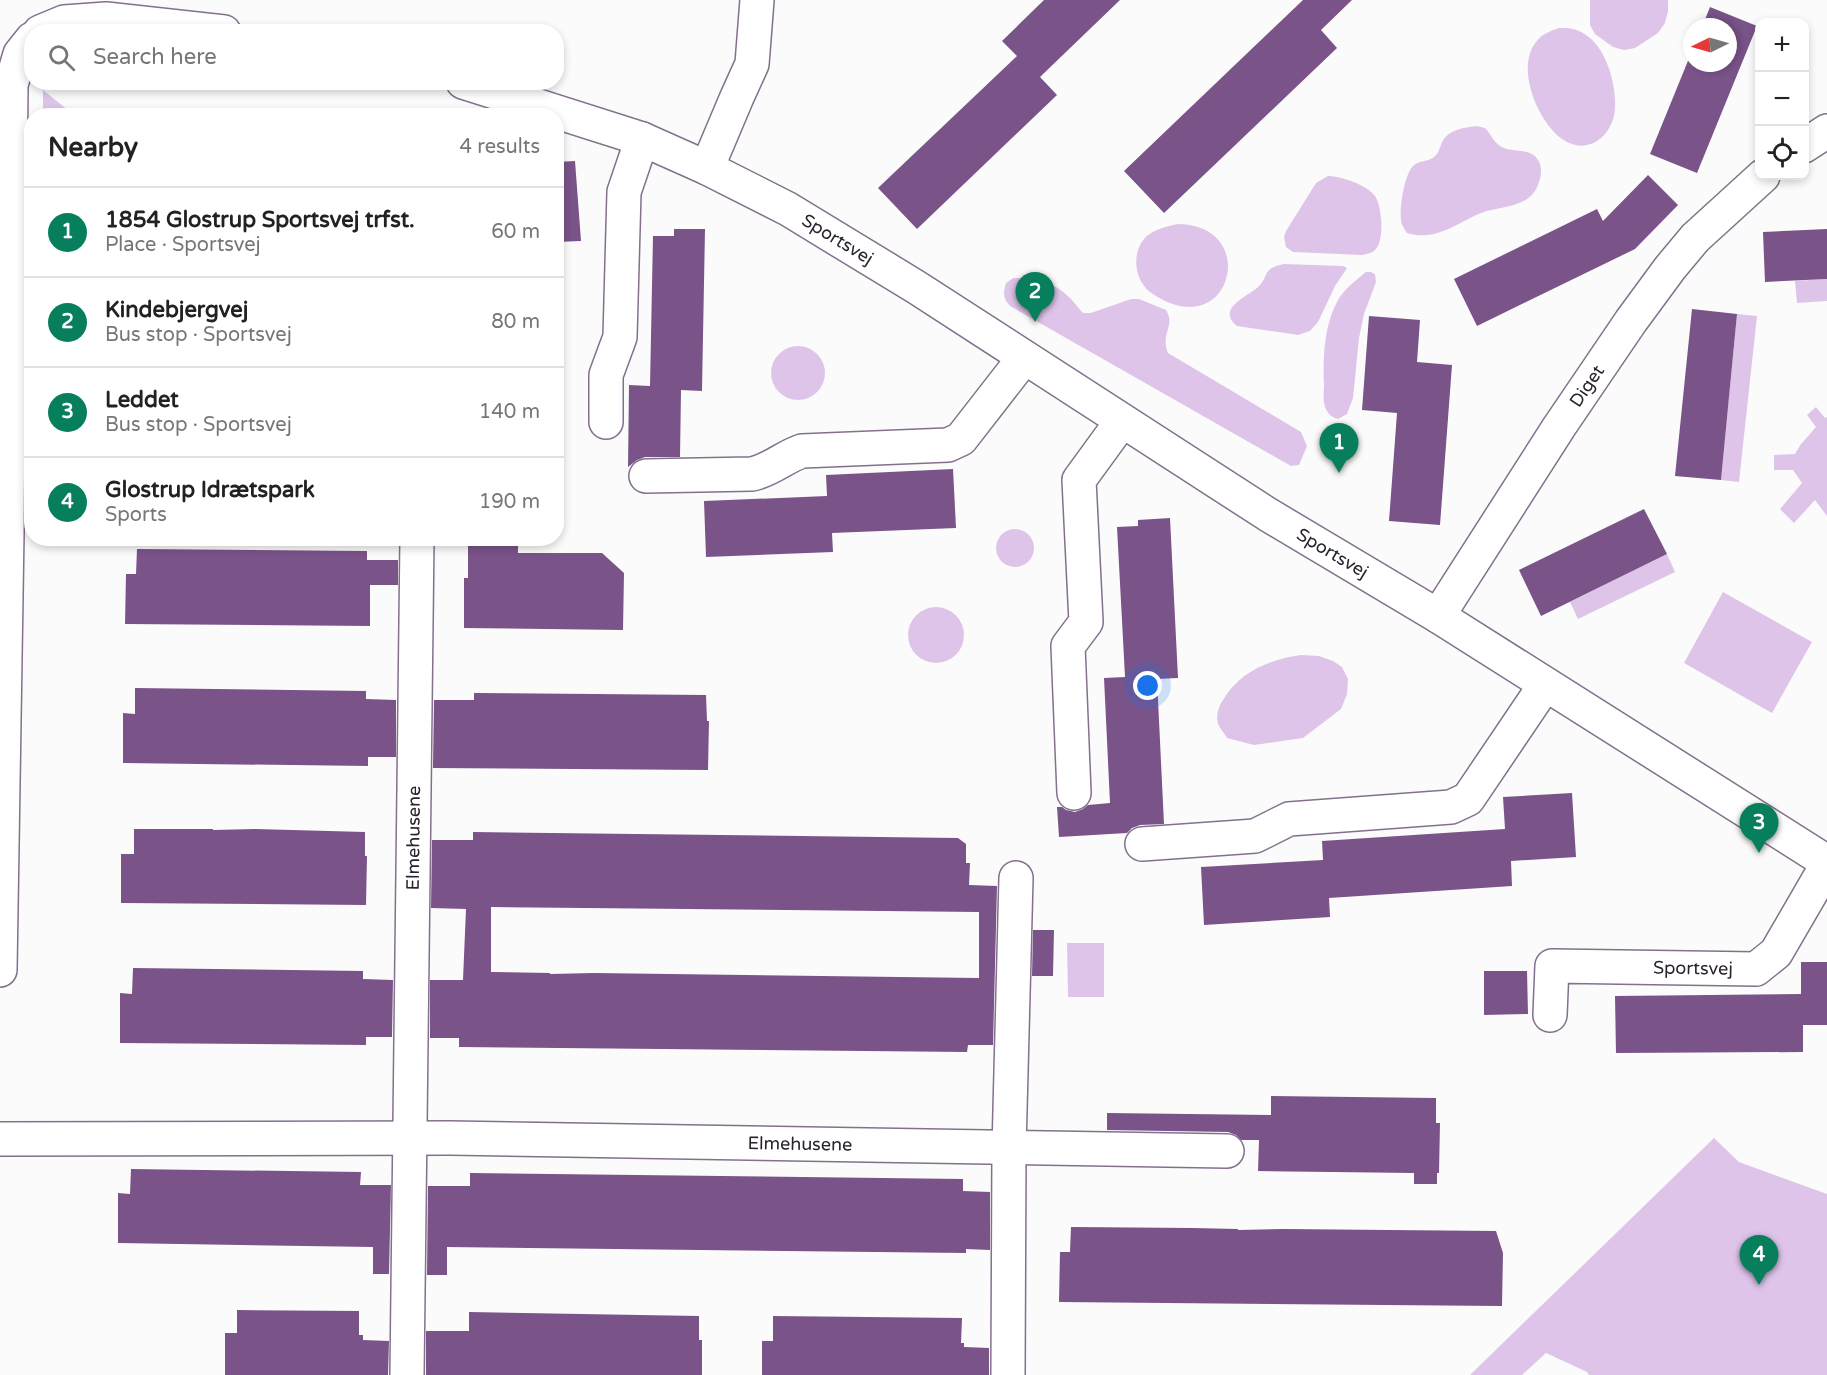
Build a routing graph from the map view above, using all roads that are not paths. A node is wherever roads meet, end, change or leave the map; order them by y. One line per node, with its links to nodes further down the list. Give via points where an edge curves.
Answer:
1 (757, 0): 11 (street, via 752,64)
2 (61, 24): 3 (street, via 106,19)
3 (151, 24)
4 (23, 46): 20 (street, via 11,85)
5 (477, 90): 6 (street, Sportsvej)
6 (505, 106)
7 (564, 120): 9 (street, Sportsvej)
8 (1827, 131): 10 (street)
9 (642, 139): 11 (street, Sportsvej); 15 (street, via 624,192 620,337 606,375)
10 (1809, 143)
11 (707, 168): 13 (street, Sportsvej, via 788,209)
12 (1759, 180): 18 (street, Diget, via 1695,238 1630,321)
13 (1024, 358): 14 (street, Sportsvej); 16 (street, via 961,438 948,445 802,451 769,470 753,474)
14 (1122, 421): 18 (street, Sportsvej); 21 (street, via 1079,480 1086,622 1068,646)
15 (606, 422)
16 (646, 476)
17 (417, 546): 27 (street, Elmehusene)
18 (1438, 615): 19 (street, Sportsvej)
19 (1545, 685): 22 (street, via 1467,799 1451,807 1289,819 1255,836); 23 (street, Sportsvej)
20 (2, 762): 25 (street)
21 (1074, 793)
22 (1142, 844)
23 (1827, 864): 26 (street, Sportsvej, via 1776,953 1756,969 1552,966)
24 (1016, 878): 29 (street)
25 (0, 970)
26 (1551, 1015)
27 (410, 1138): 28 (street, Elmehusene); 29 (street, Elmehusene); 31 (street, Elmehusene)
28 (0, 1139)
29 (1009, 1149): 30 (street, Elmehusene); 32 (street)
30 (1227, 1151)
31 (407, 1375)
32 (1008, 1375)

